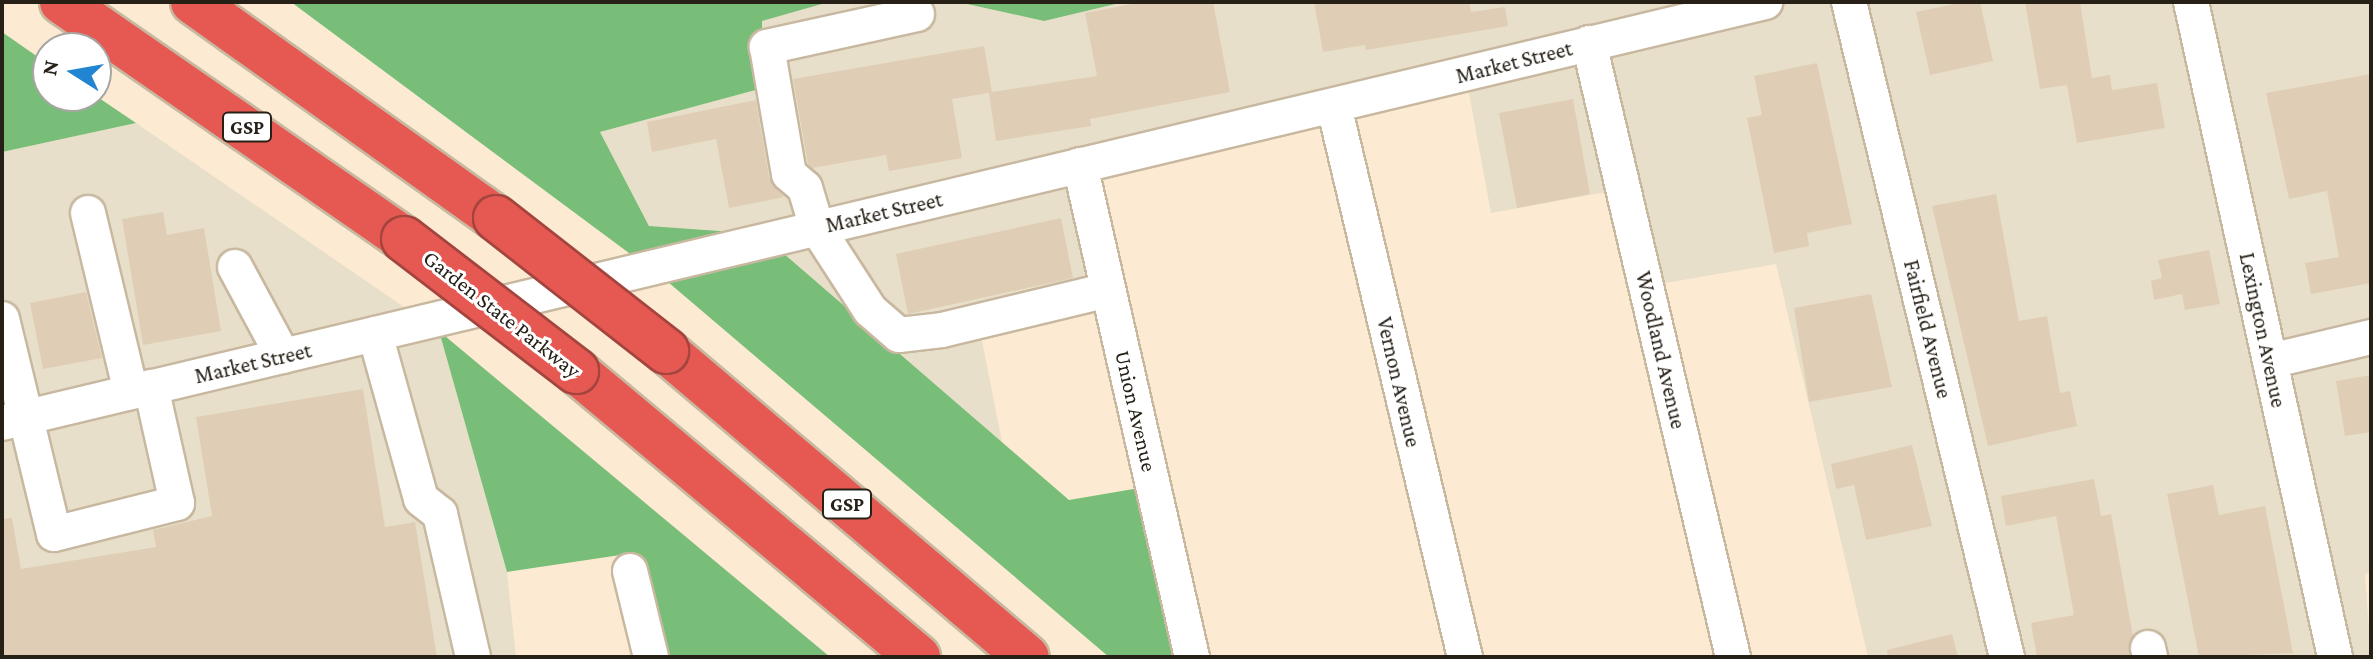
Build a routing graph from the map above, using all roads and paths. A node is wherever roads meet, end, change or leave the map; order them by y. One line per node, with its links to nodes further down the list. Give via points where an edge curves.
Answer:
1 (62, 2): 24 (highway, Garden State Parkway / GSP, bridge, via 404,239 576,371)
2 (193, 2): 25 (highway, GSP, bridge, via 402,148 666,351)
3 (1765, 2): 7 (street, Market Street)
4 (1849, 2): 29 (street, Fairfield Avenue)
5 (2191, 2): 18 (street, Lexington Avenue)
6 (917, 14): 11 (street, via 767,47 789,174 805,188)
7 (1589, 43): 8 (street, Market Street); 28 (street, Woodland Avenue)
8 (1334, 106): 9 (street, Market Street); 27 (street, Vernon Avenue)
9 (1080, 165): 11 (street, Market Street); 13 (street, Union Avenue)
10 (88, 213): 19 (street)
11 (817, 228): 13 (street, via 870,310 899,335 942,330); 15 (street, Market Street)
12 (235, 267): 17 (street)
13 (1108, 290): 26 (street, Union Avenue)
14 (2, 319): 20 (street)
15 (375, 334): 17 (street, Market Street); 22 (street, via 421,499 440,514)
16 (2371, 337): 18 (street)
17 (283, 356): 19 (street, Market Street)
18 (2270, 361): 30 (street, Lexington Avenue)
19 (141, 390): 20 (street, Market Street); 20 (street, via 177,503 54,534)
20 (14, 420)
21 (630, 571): 23 (street)
22 (473, 657)
23 (651, 657)
24 (918, 657)
25 (1027, 657)
26 (1192, 657)
27 (1465, 657)
28 (1733, 657)
29 (2007, 657)
30 (2335, 657)

